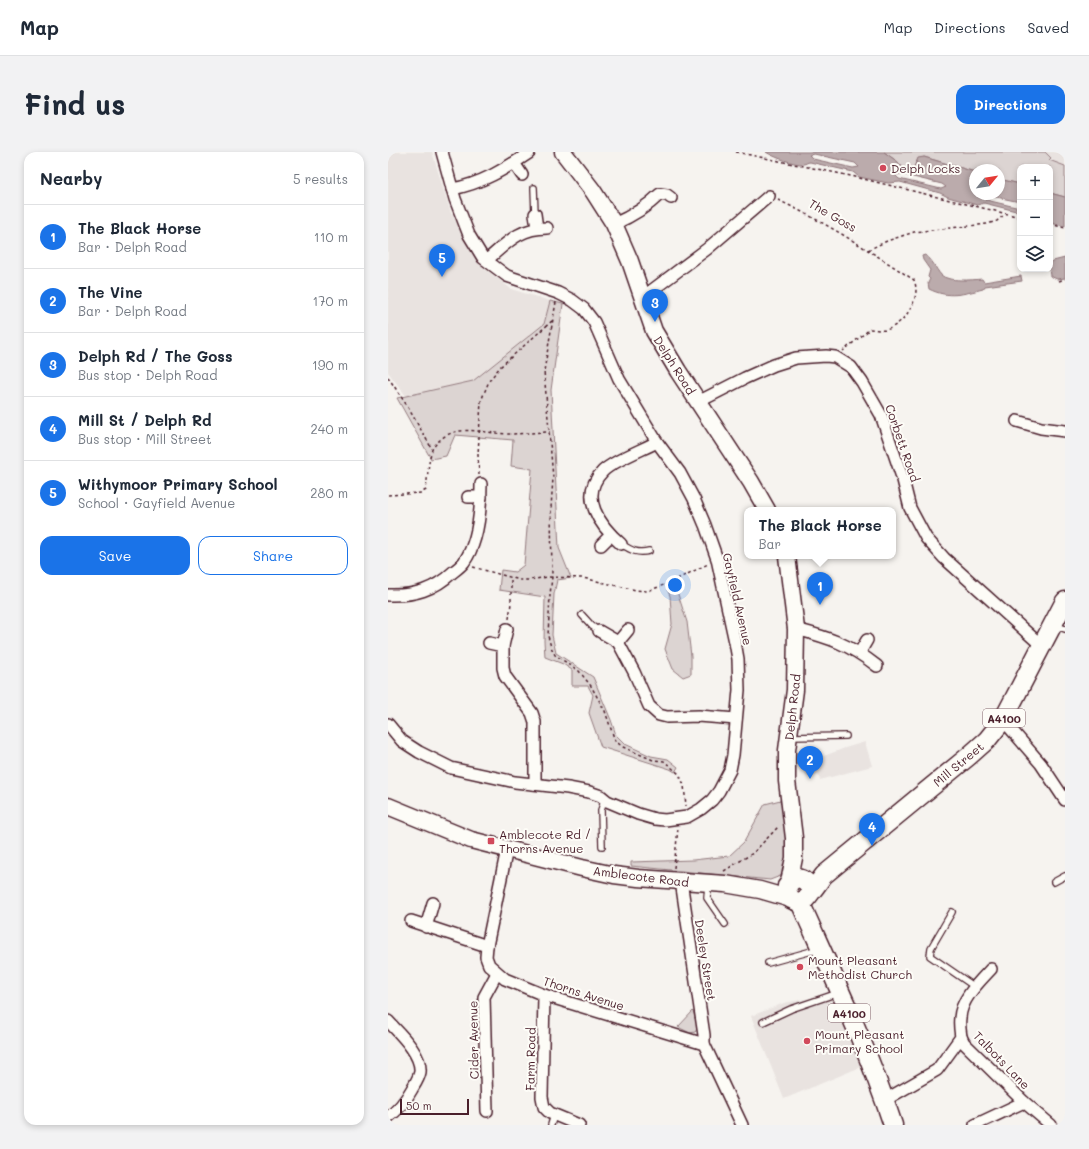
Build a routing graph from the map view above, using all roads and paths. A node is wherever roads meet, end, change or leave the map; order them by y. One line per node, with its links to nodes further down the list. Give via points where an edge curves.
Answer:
1 (442, 152): 8 (street, Gayfield Avenue)
2 (563, 152): 14 (main road, Delph Road, via 597,196)
3 (736, 152): 11 (path, via 851,176)
4 (529, 153): 5 (street)
5 (514, 163): 6 (street); 8 (street, via 468,186)
6 (522, 175)
7 (534, 188): 12 (lane)
8 (452, 189): 18 (street, Gayfield Avenue, via 469,235 483,258)
9 (769, 196): 17 (path, The Goss); 22 (street, via 708,249)
10 (671, 198): 14 (street, via 660,194 629,218)
11 (1005, 213): 13 (path); 17 (path, via 997,221 987,224 914,232)
12 (535, 214): 18 (street, via 542,228 526,230 511,239)
13 (1017, 216)
14 (614, 224): 22 (main road, Delph Road)
15 (1053, 225): 16 (path)
16 (1065, 228)
17 (868, 250): 24 (path, The Goss, via 914,280 916,296 905,317 886,330 870,329)
18 (487, 260): 21 (street, Gayfield Avenue, via 506,276)
19 (1065, 279): 20 (path)
20 (1059, 281)
21 (558, 293): 23 (path); 31 (street, Gayfield Avenue, via 584,309 594,322 619,379)
22 (643, 297): 26 (main road, Delph Road, via 654,331)
23 (553, 320): 28 (path, via 500,367 489,382 481,401); 30 (path, via 544,371)
24 (835, 357): 26 (street, via 796,358 774,365); 59 (street, Corbett Road, via 851,367 882,415 910,508 926,538 944,558)
25 (388, 377): 32 (path)
26 (698, 402): 37 (main road, Delph Road)
27 (1017, 421): 29 (street)
28 (480, 431): 30 (path, via 508,434); 32 (path, via 458,430 444,437); 33 (path, via 478,455)
29 (1065, 431)
30 (550, 432): 45 (path, via 553,478)
31 (657, 442): 38 (street, via 608,467 596,482 591,494 592,502 596,514); 42 (street, Gayfield Avenue, via 680,473 694,499)
32 (432, 449): 34 (path, via 426,490 421,493)
33 (481, 484): 36 (street)
34 (388, 495)
35 (468, 497): 36 (street)
36 (481, 497): 44 (street, via 477,529)
37 (765, 507)
38 (611, 535): 39 (street); 40 (street)
39 (621, 544): 41 (lane, via 635,552)
40 (601, 545)
41 (649, 551)
42 (717, 559): 45 (path, via 648,591 583,578); 62 (street, Gayfield Avenue, via 738,659 739,690)
43 (787, 559): 52 (main road, Delph Road)
44 (464, 562): 46 (path, via 482,571); 47 (street, via 436,586 414,593)
45 (552, 577): 46 (path); 71 (path, via 548,636 551,647 556,655 579,671 591,686 615,741 653,760 664,761 679,774 684,785)
46 (511, 579): 51 (path)
47 (388, 595)
48 (1065, 601): 50 (main road, Mill Street / A4100)
49 (582, 615): 54 (lane)
50 (1059, 627): 59 (main road, Mill Street / A4100)
51 (507, 629): 58 (street)
52 (796, 629): 60 (street, via 825,637); 66 (main road, Delph Road, via 795,690)
53 (628, 630): 56 (street)
54 (599, 631): 56 (street)
55 (867, 640): 60 (street)
56 (618, 642): 62 (street, via 649,706 659,715)
57 (489, 644): 58 (street)
58 (503, 646): 67 (street, via 505,676 532,713 535,722)
59 (1042, 646): 63 (main road, Mill Street / A4100)
60 (860, 652): 61 (street)
61 (877, 666)
62 (736, 719): 71 (street, Gayfield Avenue, via 730,770 712,800)
63 (1004, 720): 69 (street, via 1041,764); 81 (main road, Mill Street / A4100, via 969,756 824,875)
64 (388, 724): 67 (street, Gayfield Avenue, via 402,741 451,768)
65 (846, 736): 66 (lane)
66 (789, 737): 81 (main road, Delph Road, via 787,781)
67 (535, 784): 68 (street, Gayfield Avenue, via 589,792)
68 (605, 799): 71 (street, Gayfield Avenue, via 655,819); 74 (lane, via 601,810)
69 (1065, 800)
70 (392, 809): 75 (main road, Amblecote Road, via 471,840)
71 (687, 817)
72 (783, 822): 76 (path, via 752,853)
73 (677, 834): 77 (path)
74 (602, 846)
75 (507, 849): 77 (main road, Amblecote Road, via 614,875); 87 (street, Thorns Avenue)
76 (721, 873)
77 (677, 876): 80 (main road, Amblecote Road); 98 (street, Deeley Street)
78 (1065, 876): 79 (lane)
79 (1054, 882)
80 (708, 883): 81 (main road, Amblecote Road, via 760,890); 85 (lane, via 707,898)
81 (798, 889): 88 (main road, A4100)
82 (433, 903): 86 (street)
83 (952, 912): 92 (lane, via 931,948 930,956)
84 (411, 921): 86 (street)
85 (725, 924)
86 (426, 927): 87 (street)
87 (487, 946): 91 (street, Thorns Avenue, via 486,957)
88 (821, 949): 89 (lane); 93 (main road, A4100)
89 (768, 963)
90 (991, 969): 92 (street, Talbots Lane)
91 (497, 973): 94 (street, Thorns Avenue, via 505,979); 101 (street, Cider Avenue, via 484,997)
92 (976, 987): 97 (street, Talbots Lane, via 964,1003 960,1017)
93 (840, 992): 96 (lane); 99 (main road, A4100)
94 (544, 995): 98 (street, Thorns Avenue); 103 (street, Farm Road, via 542,1097)
95 (388, 1020): 102 (street, via 412,1049 420,1073 408,1096)
96 (763, 1022)
97 (961, 1036): 99 (street, Talbots Lane, via 937,1070); 100 (street, Talbots Lane, via 964,1043)
98 (704, 1044): 105 (street)
99 (885, 1100): 106 (main road, A4100)
100 (1024, 1102): 107 (street, Talbots Lane); 108 (street, Talbots Lane)
101 (487, 1110)
102 (388, 1117)
103 (552, 1120): 104 (street, Farm Road)
104 (579, 1125)
105 (742, 1125)
106 (893, 1125)
107 (975, 1125)
108 (1051, 1125)

